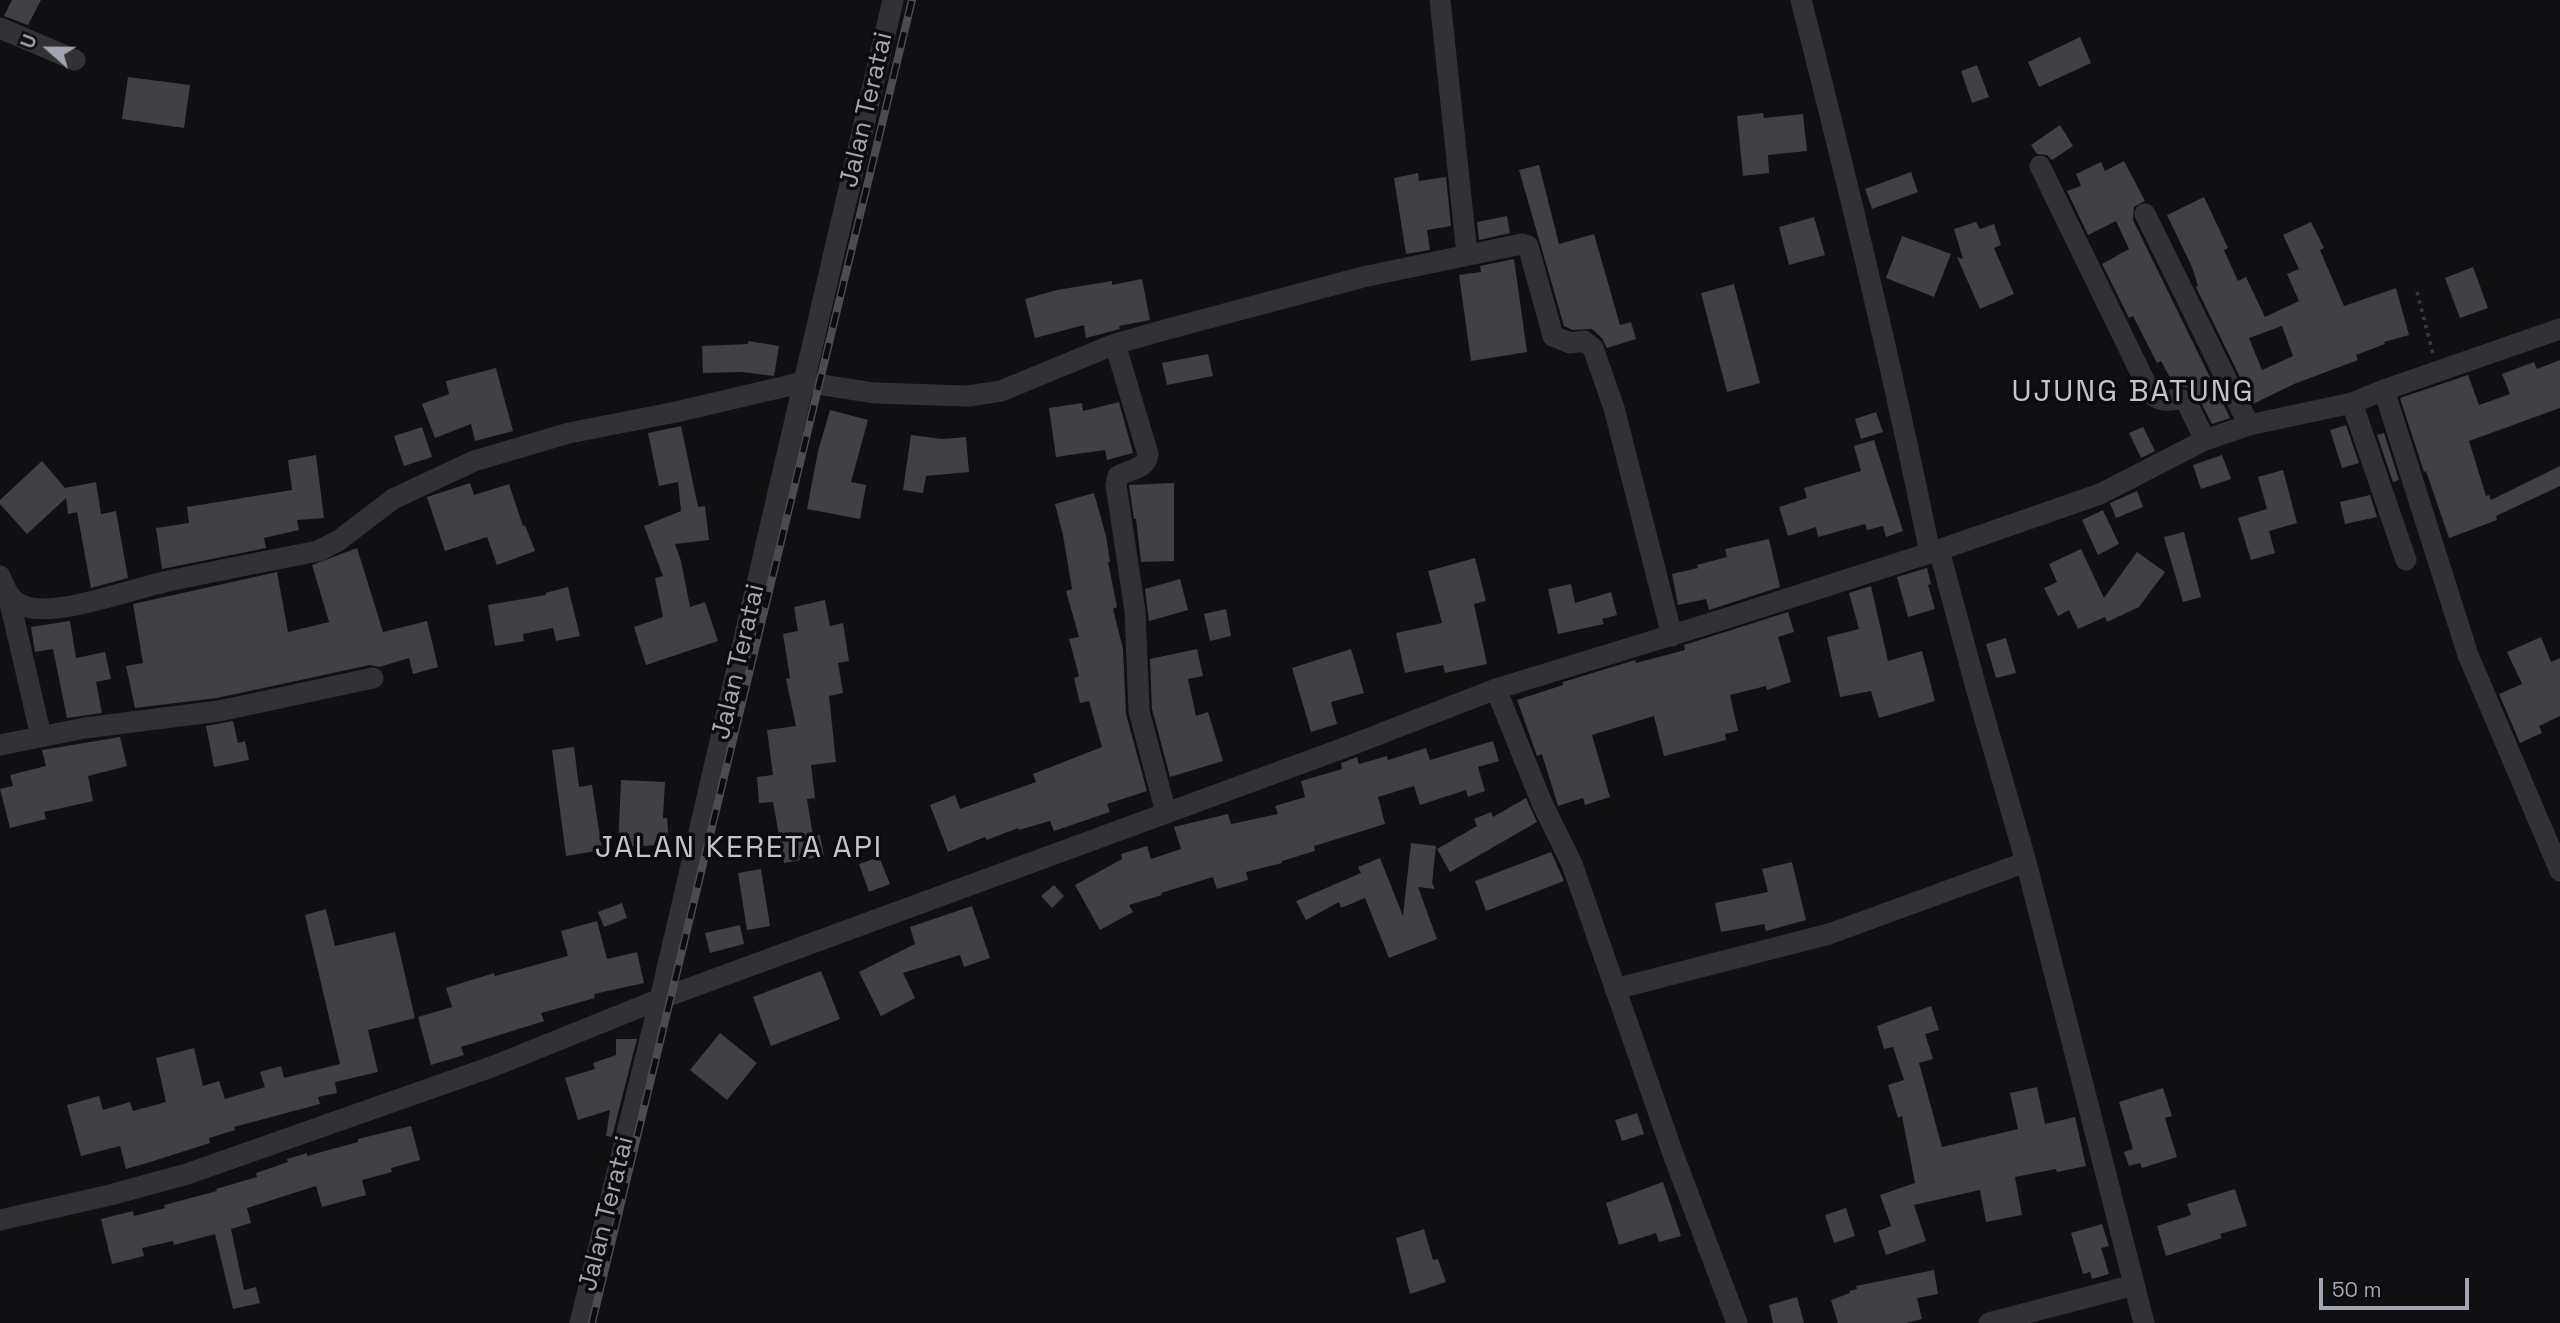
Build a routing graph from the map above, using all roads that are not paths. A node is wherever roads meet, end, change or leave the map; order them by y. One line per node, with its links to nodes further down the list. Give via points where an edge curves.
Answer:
1 (893, 0): 11 (street, Jalan Teratai)
2 (1440, 0): 8 (street)
3 (1801, 0): 16 (street)
4 (0, 28): 5 (street)
5 (75, 60)
6 (2040, 166): 15 (street, via 2151,394 2170,402 2186,401)
7 (2145, 214): 14 (street)
8 (1466, 254): 10 (street); 19 (street, via 1528,246 1553,336 1570,343 1584,341 1593,348 1614,408)
9 (2560, 329): 12 (street)
10 (1115, 344): 11 (street, via 1008,388 968,396 874,393); 24 (street, via 1148,454 1141,467 1118,476 1116,485 1135,611 1139,711)
11 (804, 382): 18 (street, via 569,433 474,461 393,499 318,551 66,607 24,607); 28 (street, Jalan Teratai)
12 (2384, 390): 13 (street); 26 (street, via 2468,655)
13 (2352, 403): 14 (street); 17 (street)
14 (2249, 425): 15 (street)
15 (2205, 440): 16 (street, via 2100,494)
16 (1935, 551): 19 (street); 25 (street)
17 (2406, 561)
18 (3, 589): 22 (street)
19 (1672, 636): 21 (street)
20 (373, 678): 22 (street, via 219,711)
21 (1496, 689): 24 (street); 27 (street, via 1572,864)
22 (41, 736): 23 (street)
23 (0, 745)
24 (1166, 813): 28 (street)
25 (2026, 862): 27 (street, via 1829,934); 30 (street)
26 (2560, 871)
27 (1615, 989): 32 (street)
28 (660, 999): 29 (street, via 494,1066 187,1174); 31 (street, Jalan Teratai)
29 (0, 1220)
30 (2134, 1285): 33 (street); 34 (street)
31 (580, 1323)
32 (1737, 1323)
33 (1989, 1323)
34 (2144, 1323)

